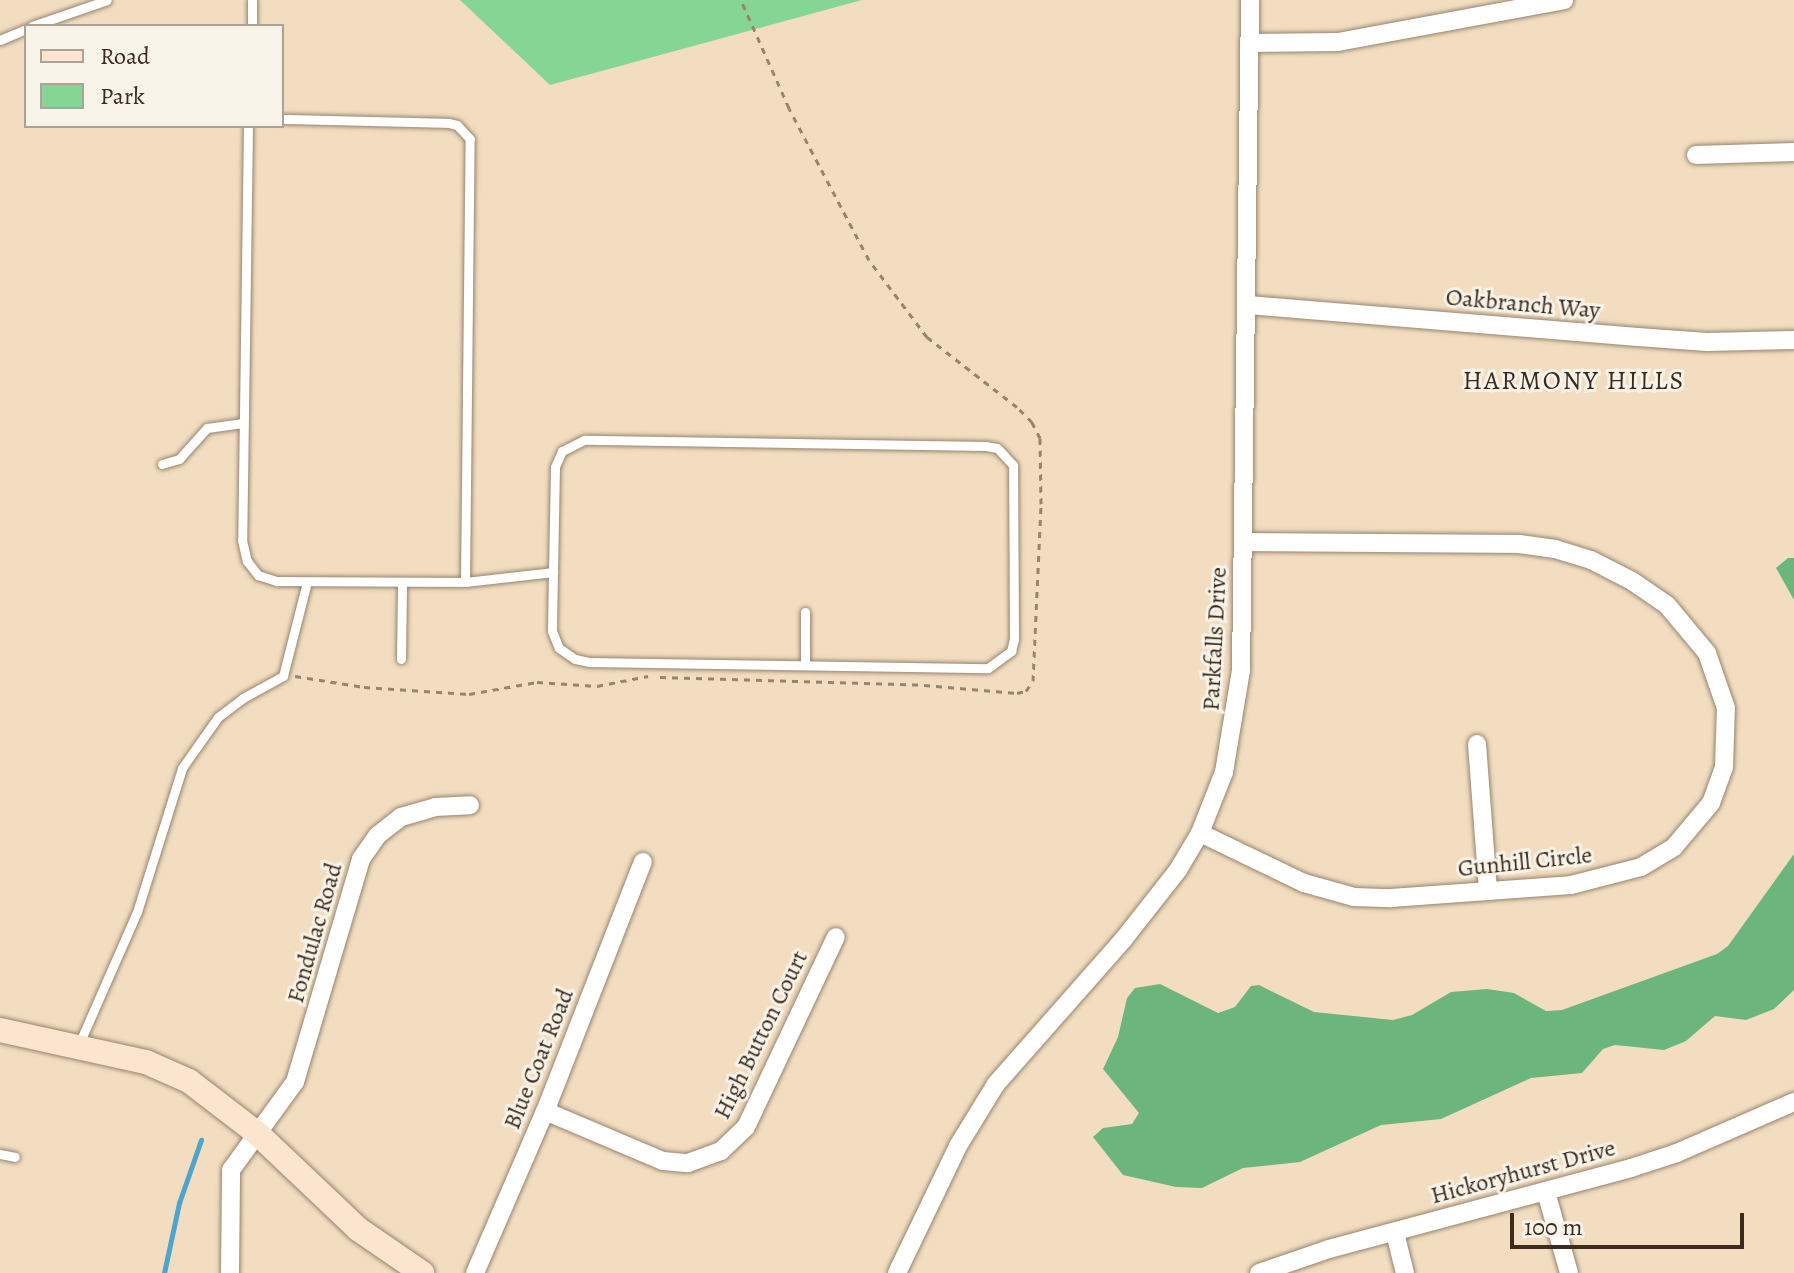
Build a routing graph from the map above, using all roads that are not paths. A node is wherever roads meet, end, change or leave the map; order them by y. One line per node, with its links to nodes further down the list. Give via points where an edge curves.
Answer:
1 (107, 0): 5 (lane)
2 (252, 0): 6 (lane)
3 (1250, 0): 9 (street, Parkfalls Drive)
4 (1564, 0): 9 (street, via 1338,42)
5 (38, 24)
6 (252, 24)
7 (24, 30): 8 (lane)
8 (0, 40)
9 (1249, 43): 14 (street, Parkfalls Drive)
10 (284, 119): 21 (lane, via 448,123 470,139)
11 (248, 128): 16 (lane)
12 (1794, 152): 13 (street)
13 (1696, 155)
14 (1248, 305): 15 (street, Oakbranch Way, via 1652,338); 18 (street, Parkfalls Drive)
15 (1794, 340)
16 (243, 423): 17 (lane, via 207,428 179,459); 20 (lane, via 242,540 247,561 266,579)
17 (162, 464)
18 (1243, 542): 28 (street, Parkfalls Drive, via 1241,670 1233,735); 30 (street, Gunhill Circle, via 1519,544 1555,549 1632,581 1667,605 1696,636 1722,689 1727,726 1719,785 1700,819 1658,859 1621,874 1571,885)
19 (553, 572): 21 (lane); 25 (lane, via 552,631 559,648 575,659); 25 (lane, via 555,467 562,451 584,440 986,446 1007,455 1016,476 1014,639 1004,658 979,669)
20 (307, 582): 22 (lane); 33 (lane, via 283,676 218,717 182,768 137,912)
21 (465, 582): 22 (lane)
22 (402, 583): 24 (lane)
23 (805, 612): 25 (lane)
24 (401, 659)
25 (805, 665)
26 (1477, 744): 30 (street)
27 (470, 805): 36 (street, Fondulac Road, via 435,807 401,817 370,845 355,877 295,1082)
28 (1200, 833): 30 (street, Gunhill Circle, via 1341,895 1373,899); 44 (street, Parkfalls Drive, via 1148,910 996,1084 958,1146)
29 (643, 862): 35 (street, Blue Coat Road)
30 (1488, 891)
31 (836, 937): 35 (street, High Button Court, via 746,1127 721,1151 688,1163 663,1161)
32 (0, 1030): 33 (street)
33 (78, 1046): 36 (street, via 168,1070)
34 (1794, 1102): 39 (street, Hickoryhurst Drive, via 1677,1153)
35 (545, 1111): 43 (street, Blue Coat Road)
36 (258, 1134): 41 (street, Fondulac Road, via 237,1159 228,1183); 42 (street, via 358,1229)
37 (0, 1154): 38 (lane)
38 (15, 1157)
39 (1546, 1192): 40 (street, Hickoryhurst Drive); 47 (street)
40 (1395, 1233): 45 (street, Hickoryhurst Drive); 46 (street)
41 (230, 1273)
42 (422, 1273)
43 (475, 1273)
44 (897, 1273)
45 (1259, 1273)
46 (1405, 1273)
47 (1569, 1273)

